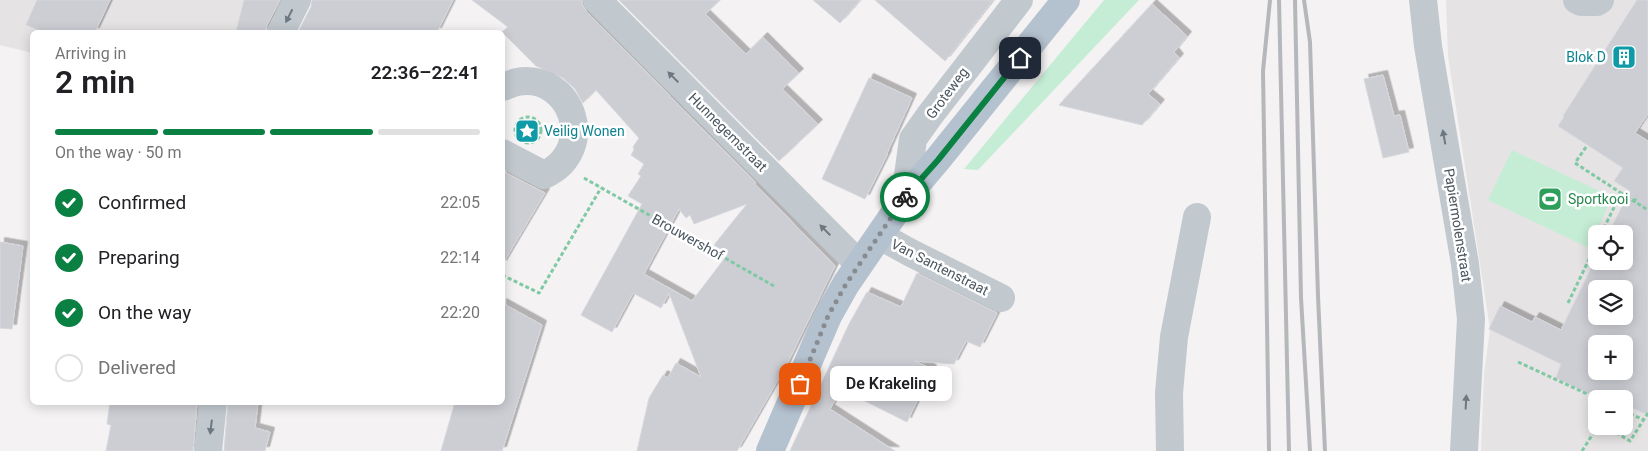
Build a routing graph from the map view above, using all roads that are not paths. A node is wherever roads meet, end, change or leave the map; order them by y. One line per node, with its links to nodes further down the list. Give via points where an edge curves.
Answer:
1 (297, 0): 8 (street, one-way to 8)
2 (597, 0): 14 (street, Hunnegemstraat, one-way to 2)
3 (1019, 0): 11 (street, Groteweg, via 913,139)
4 (1066, 0): 11 (main road)
5 (1423, 0): 20 (street, Papiermolenstraat, one-way to 5, via 1471,319 1459,222)
6 (1577, 0): 7 (street)
7 (1600, 0)
8 (281, 30)
9 (505, 86): 10 (street, via 533,82 548,87 570,109 574,126 574,142 567,158 555,170 544,175)
10 (509, 143)
11 (905, 198): 13 (main road)
12 (1197, 217): 19 (street, via 1174,337 1169,393)
13 (880, 236): 14 (main road); 15 (street, Van Santenstraat)
14 (859, 264): 18 (main road, via 828,316)
15 (1001, 298)
16 (213, 405): 17 (street, one-way to 17)
17 (208, 451)
18 (770, 451)
19 (1170, 451)
20 (1464, 451)

